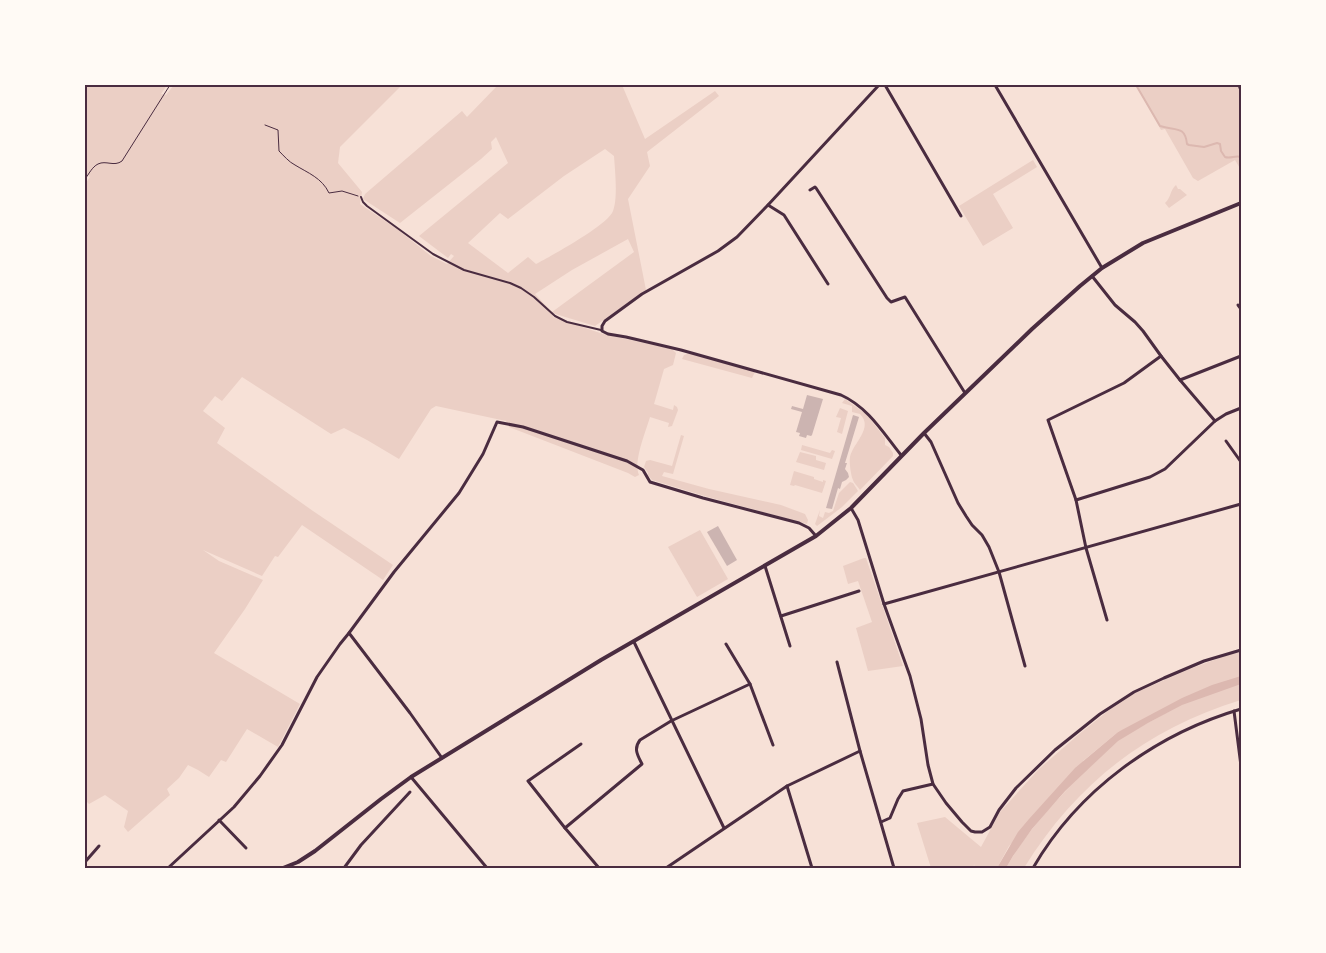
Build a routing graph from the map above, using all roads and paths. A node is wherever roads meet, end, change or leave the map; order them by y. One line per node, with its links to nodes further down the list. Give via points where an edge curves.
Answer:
1 (170, 85): 8 (path, via 122,161 100,163)
2 (878, 85): 12 (street)
3 (885, 85): 13 (street)
4 (995, 85): 14 (street)
5 (1238, 85): 6 (path)
6 (1241, 94)
7 (265, 125): 10 (path, via 278,130 279,151 325,184 329,193 342,191)
8 (85, 180)
9 (810, 190): 23 (street, via 816,188 887,298 891,302 905,297)
10 (361, 197): 19 (lane, via 367,206 433,254 464,270 521,288 567,322)
11 (1241, 202): 14 (street, via 1143,243)
12 (768, 205): 16 (street, via 784,215); 19 (street, via 737,237 642,294 605,321)
13 (961, 216)
14 (1102, 268): 15 (street)
15 (1092, 276): 20 (street, via 1115,305 1143,330); 23 (street, via 1049,312)
16 (828, 284)
17 (1238, 305): 18 (street)
18 (1241, 309)
19 (602, 331): 28 (street, via 842,395 864,410)
20 (1160, 356): 22 (street); 30 (street, via 1124,383 1048,420)
21 (1241, 356): 22 (street)
22 (1180, 380): 25 (street)
23 (966, 393): 26 (street)
24 (1241, 408): 25 (street)
25 (1215, 421): 30 (street, via 1165,469 1150,477)
26 (924, 433): 28 (street); 36 (street, via 958,503 989,546)
27 (1226, 441): 29 (street)
28 (901, 456): 32 (street)
29 (1241, 462)
30 (1076, 500): 34 (street)
31 (1241, 504): 34 (street)
32 (851, 508): 33 (street); 38 (street, via 858,520)
33 (816, 536): 35 (street); 41 (street, via 799,523 650,482 643,470 627,461 524,427 498,422 459,493)
34 (1086, 548): 36 (street); 40 (street)
35 (765, 566): 39 (street); 42 (street)
36 (998, 572): 38 (street); 47 (street)
37 (859, 591): 39 (street)
38 (884, 604): 58 (street, via 910,676)
39 (781, 616): 44 (street)
40 (1107, 620)
41 (349, 633): 55 (street); 61 (street, via 317,677 282,745 241,800)
42 (634, 642): 51 (street); 55 (street)
43 (726, 644): 48 (street)
44 (790, 646)
45 (1241, 650): 58 (street, via 1164,678 1134,692 1100,714 1055,750 1016,788 990,827 982,832 970,831)
46 (837, 662): 54 (street)
47 (1025, 666)
48 (750, 684): 51 (street); 53 (street)
49 (1241, 709): 50 (street)
50 (1234, 711): 56 (street); 76 (street, via 1186,729 1116,773 1067,819)
51 (672, 721): 63 (street, via 638,742 636,750 642,764); 64 (street)
52 (581, 744): 63 (street, via 528,781)
53 (773, 745)
54 (860, 751): 59 (street); 62 (street)
55 (442, 758): 57 (street)
56 (1241, 766)
57 (411, 777): 69 (street, via 315,851); 71 (street)
58 (933, 784): 62 (street, via 904,791 890,818)
59 (787, 786): 64 (street); 74 (street)
60 (410, 792): 70 (street, via 360,845)
61 (219, 820): 66 (street); 68 (street)
62 (881, 822): 75 (street)
63 (565, 828): 72 (street)
64 (724, 828): 73 (street)
65 (99, 846): 67 (street)
66 (246, 848)
67 (85, 862)
68 (168, 868)
69 (283, 868)
70 (344, 868)
71 (488, 868)
72 (599, 868)
73 (666, 868)
74 (812, 868)
75 (894, 868)
76 (1033, 868)

